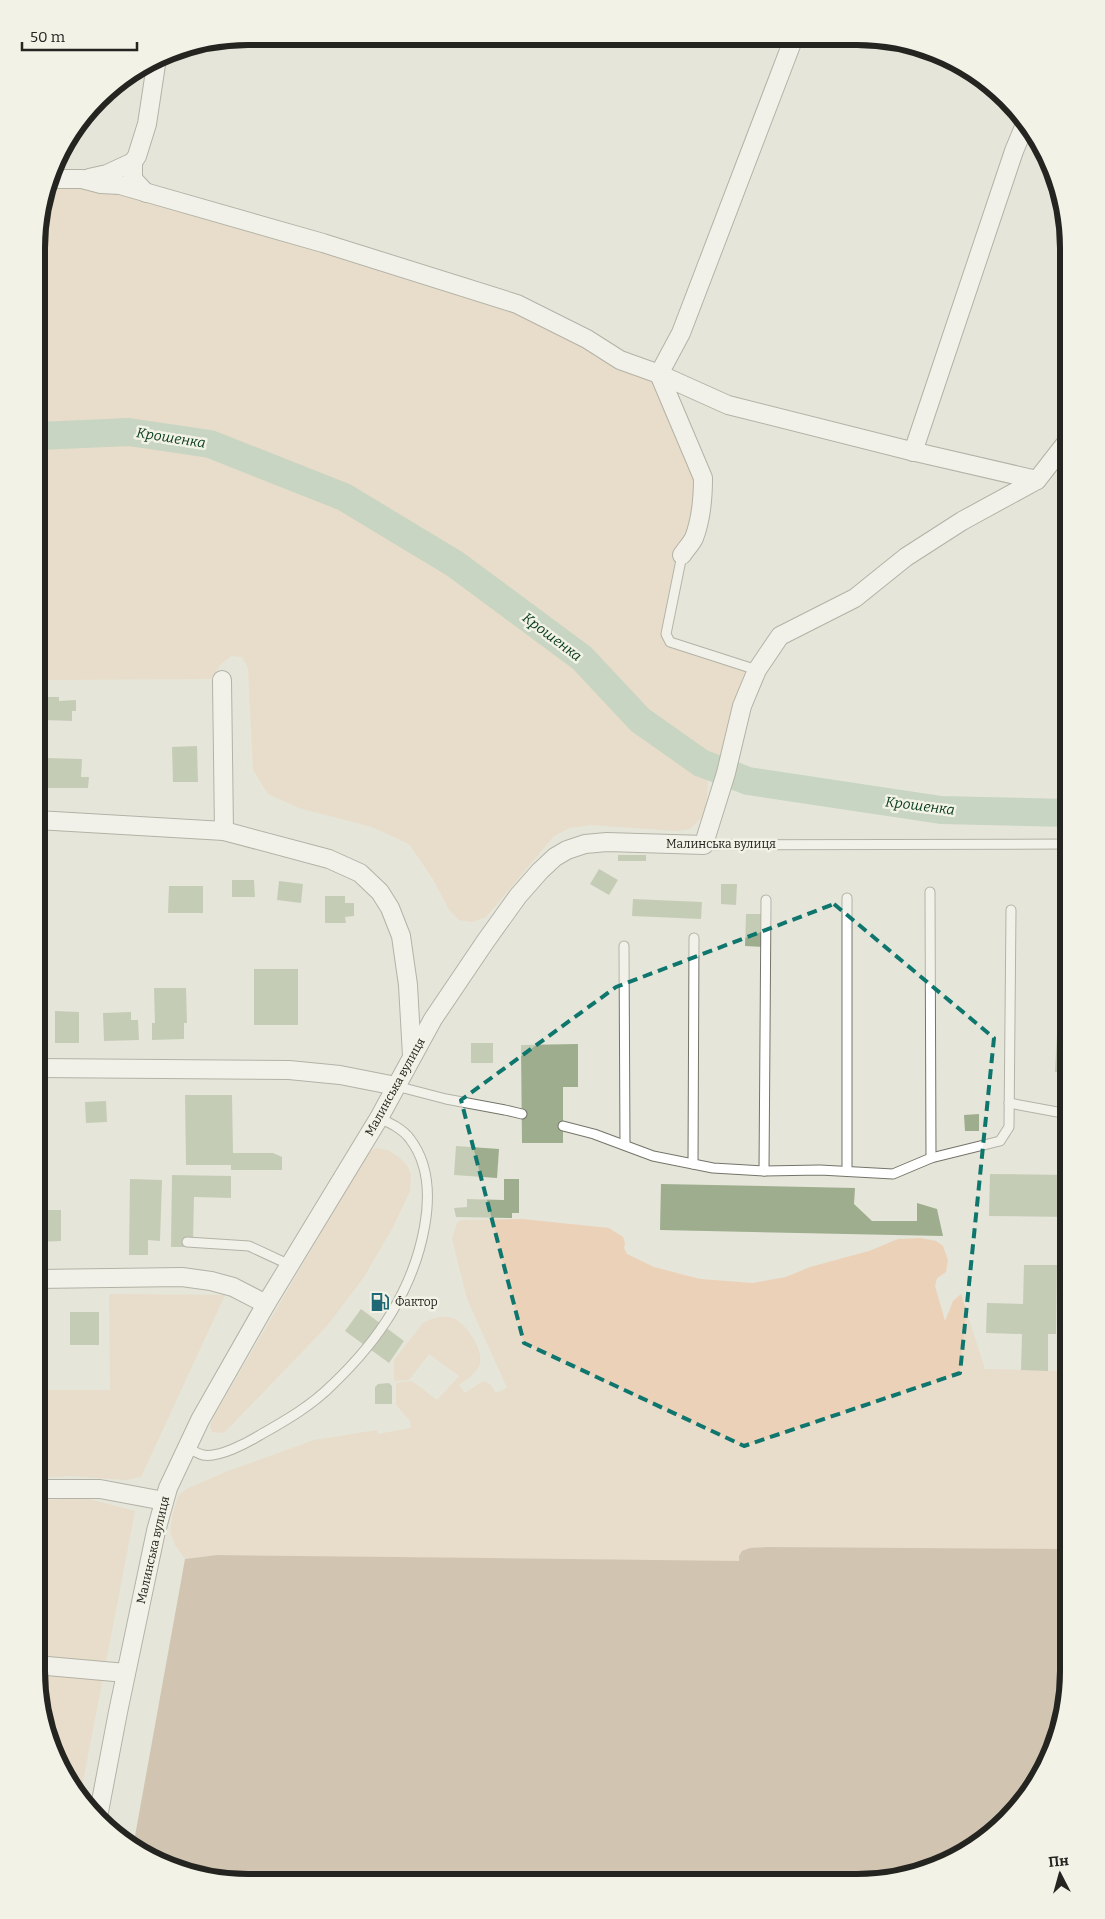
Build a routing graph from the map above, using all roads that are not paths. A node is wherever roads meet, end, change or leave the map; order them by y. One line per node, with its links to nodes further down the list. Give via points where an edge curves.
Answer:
1 (791, 45): 8 (street, via 681,332)
2 (156, 67): 4 (street, via 147,124)
3 (1023, 130): 10 (street)
4 (133, 162): 6 (street, via 107,174); 7 (street, via 133,179)
5 (57, 178): 6 (street)
6 (82, 179): 7 (street)
7 (146, 193): 8 (street, via 323,243 517,304 587,339 620,360)
8 (659, 374): 10 (street, via 728,405); 12 (street, via 703,478 694,538)
9 (1060, 451): 11 (street)
10 (914, 452): 11 (street)
11 (1037, 480): 13 (street, via 962,521 906,558 855,598 780,636)
12 (682, 555): 13 (lane, via 666,634 670,642)
13 (757, 670): 17 (street, via 742,706)
14 (222, 680): 16 (street)
15 (45, 820): 16 (street)
16 (224, 831): 25 (street, via 328,859 360,873 380,892 401,936 411,1013)
17 (705, 841): 18 (lane, Малинська вулиця); 25 (street, Малинська вулиця, via 585,844 555,857 524,890 484,942)
18 (1060, 844)
19 (930, 892): 34 (lane)
20 (847, 898): 37 (lane)
21 (766, 900): 36 (lane)
22 (1012, 910): 28 (lane)
23 (694, 938): 35 (lane)
24 (624, 946): 33 (lane)
25 (412, 1057): 27 (street, Малинська вулиця)
26 (45, 1068): 27 (street, via 289,1070 340,1075)
27 (396, 1086): 30 (lane, via 446,1100); 31 (street, Малинська вулиця)
28 (1009, 1103): 29 (lane); 34 (lane, via 1008,1127 1000,1142)
29 (1060, 1113)
30 (522, 1114)
31 (380, 1118): 39 (street, Малинська вулиця); 42 (lane, via 396,1126 410,1139 422,1159 427,1190 420,1250 391,1313 356,1360 330,1387 292,1416 223,1452 204,1455)
32 (563, 1126): 33 (lane)
33 (625, 1145): 35 (lane, via 653,1156)
34 (931, 1158): 37 (lane, via 893,1174)
35 (693, 1164): 36 (lane)
36 (764, 1171): 37 (lane)
37 (847, 1171)
38 (187, 1242): 39 (lane, via 249,1246)
39 (290, 1265): 41 (street, Малинська вулиця)
40 (45, 1279): 41 (street, via 182,1277 211,1280)
41 (266, 1304): 42 (street, Малинська вулиця)
42 (186, 1448): 44 (street, Малинська вулиця)
43 (45, 1489): 44 (street, via 100,1489)
44 (164, 1501): 46 (street, Малинська вулиця)
45 (45, 1666): 46 (street)
46 (126, 1672): 47 (street, Малинська вулиця)
47 (99, 1810)

